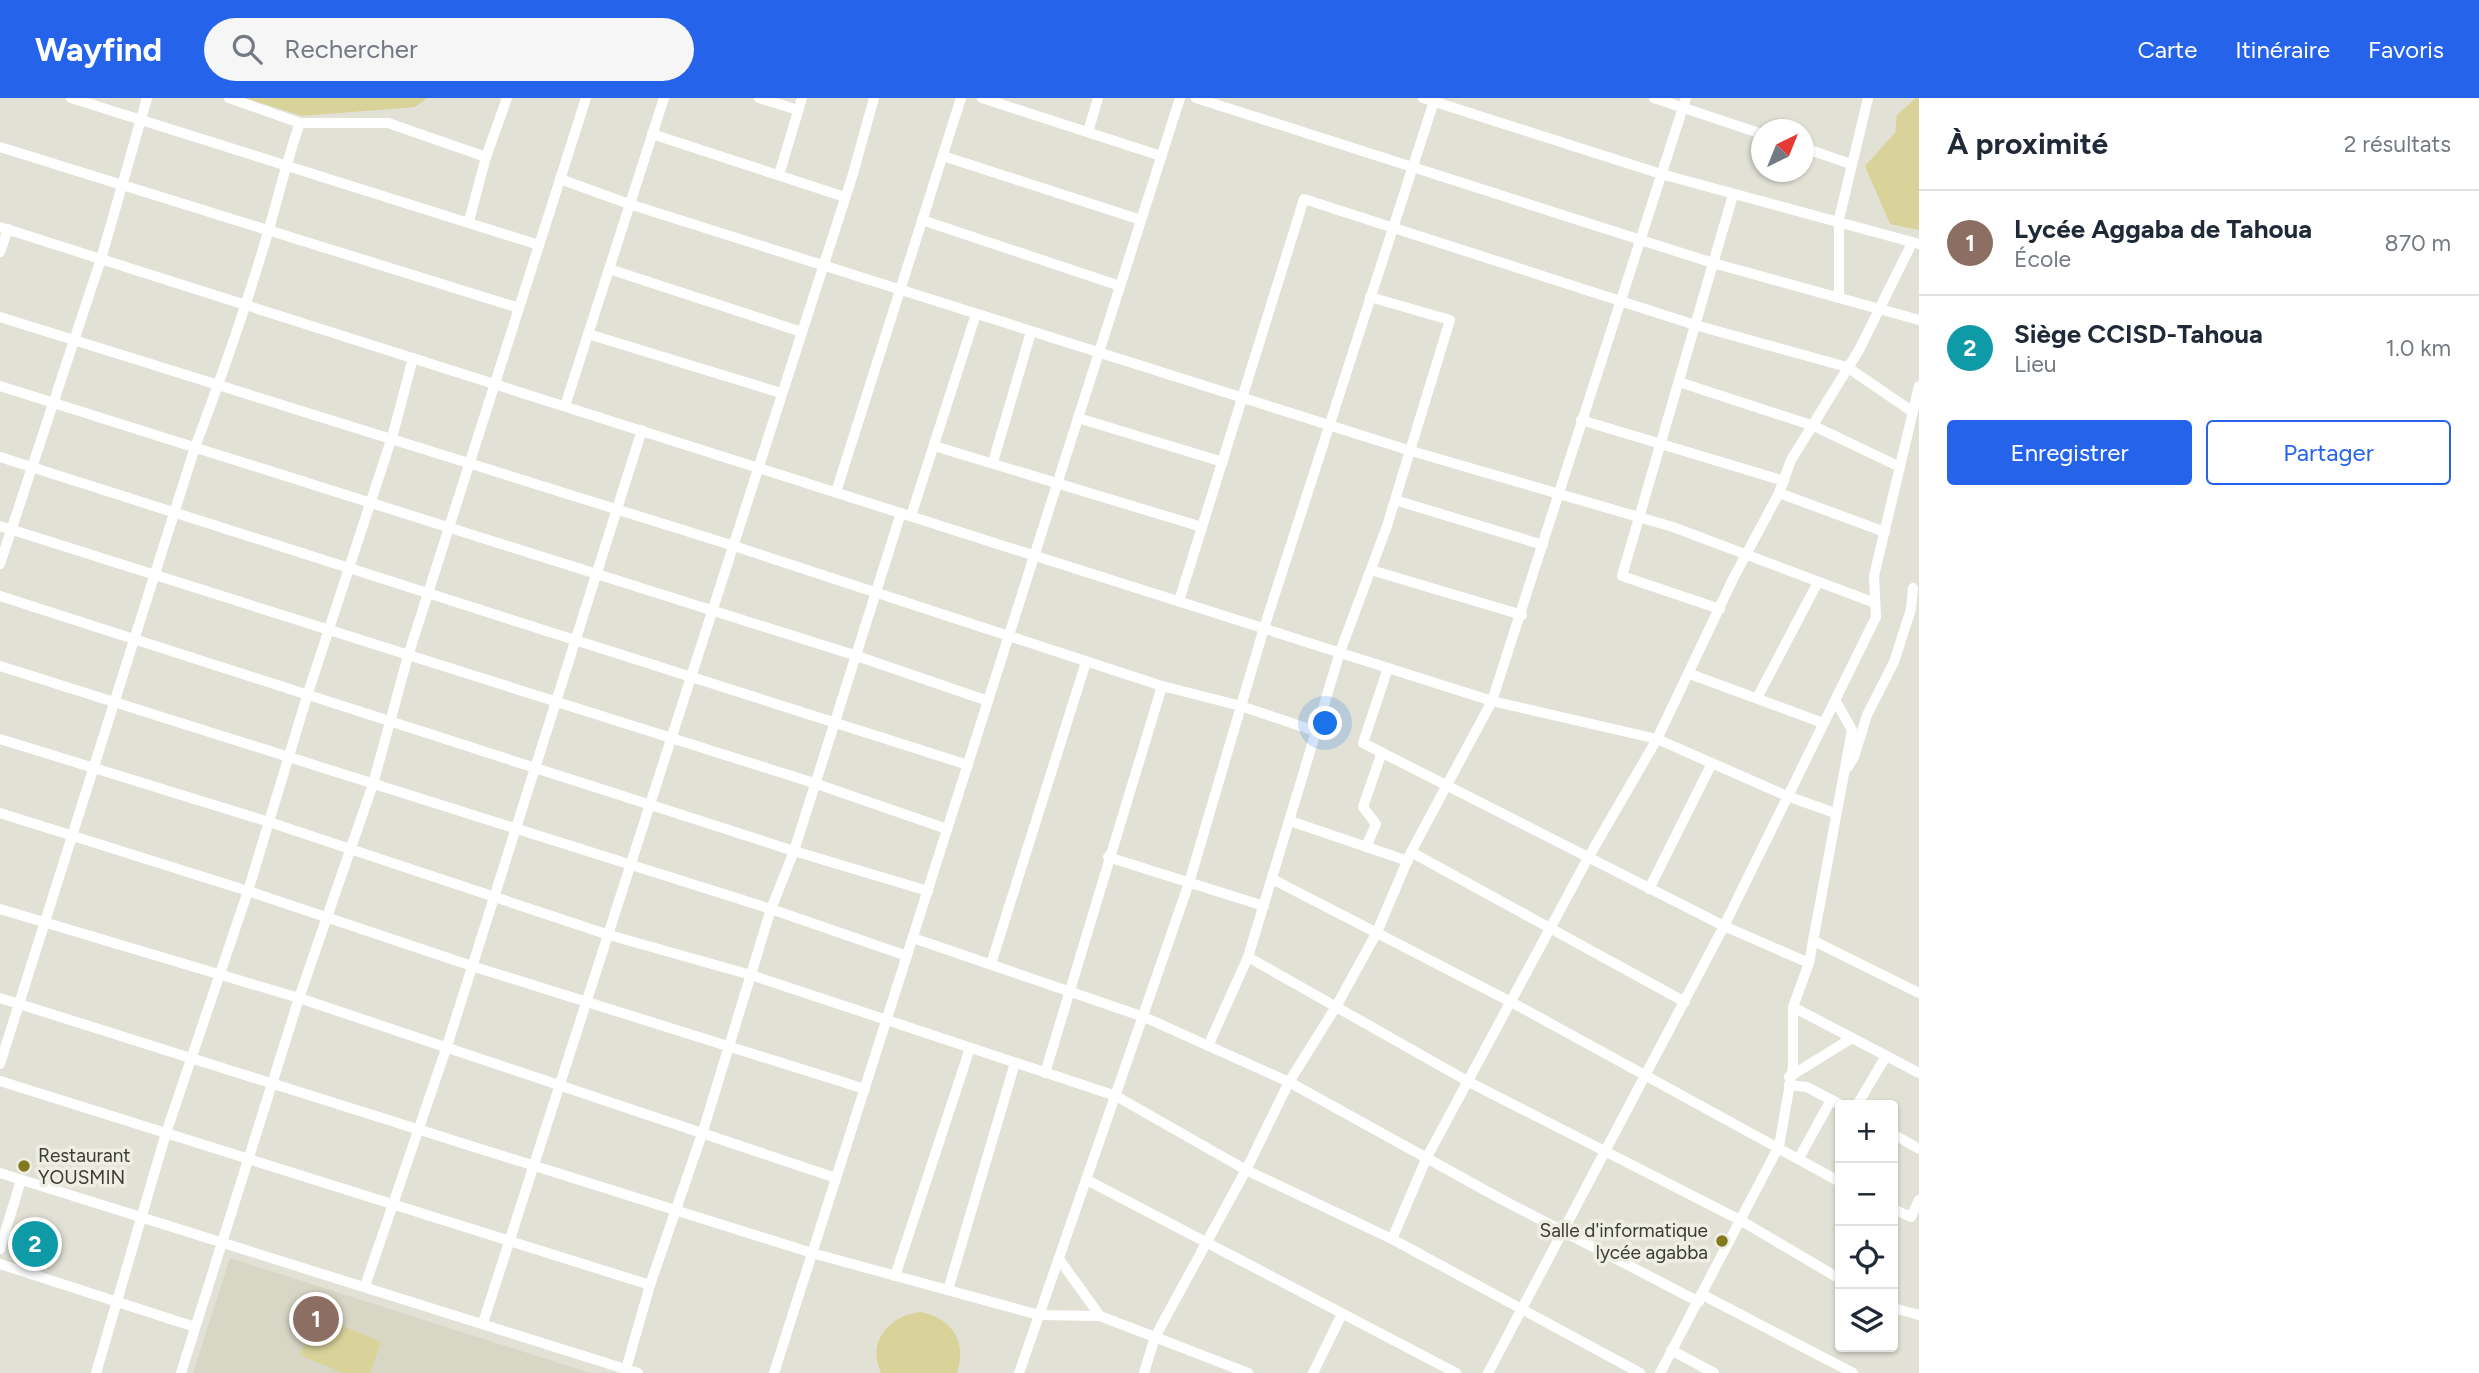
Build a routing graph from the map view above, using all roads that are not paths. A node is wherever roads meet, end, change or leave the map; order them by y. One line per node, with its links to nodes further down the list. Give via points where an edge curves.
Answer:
1 (71, 98): 21 (street)
2 (148, 98): 21 (street)
3 (229, 98): 22 (street)
4 (507, 98): 28 (street)
5 (586, 98): 36 (street)
6 (664, 98): 25 (street)
7 (759, 98): 20 (street)
8 (802, 98): 20 (street)
9 (874, 98): 39 (street)
10 (961, 98): 29 (street)
11 (982, 98): 24 (street)
12 (1098, 98): 24 (street)
13 (1180, 98): 30 (street)
14 (1196, 98): 33 (street)
15 (1423, 98): 18 (street)
16 (1654, 98): 19 (street)
17 (1868, 98): 32 (street)
18 (1435, 100): 33 (street); 34 (street)
19 (1685, 102): 23 (street); 34 (street)
20 (798, 110): 35 (street)
21 (141, 121): 31 (street); 37 (street)
22 (300, 123): 28 (street, via 388,123); 31 (street)
23 (1751, 129)
24 (1088, 132): 30 (street)
25 (652, 134): 35 (street); 40 (street)
26 (0, 147): 37 (street)
27 (1814, 151): 32 (street)
28 (486, 156): 43 (street)
29 (943, 156): 41 (street); 42 (street)
30 (1161, 156): 42 (street)
31 (285, 163): 43 (street); 47 (street)
32 (1851, 164): 44 (street)
33 (1413, 165): 46 (street); 48 (street)
34 (1661, 174): 38 (street); 48 (street)
35 (779, 175): 39 (street)
36 (560, 179): 40 (street); 50 (street)
37 (123, 185): 47 (street); 52 (street)
38 (1733, 195): 44 (street); 53 (street)
39 (845, 197): 54 (street)
40 (629, 204): 54 (street); 55 (street)
41 (922, 220): 56 (street); 57 (street)
42 (1141, 220): 56 (street)
43 (468, 221): 50 (street)
44 (1839, 224): 49 (street); 59 (street)
45 (4, 228): 51 (street); 52 (street)
46 (1393, 230): 58 (street); 60 (street); 81 (street, via 1304,199)
47 (268, 231): 61 (street); 62 (street)
48 (1639, 239): 53 (street); 60 (street)
49 (1915, 244): 63 (street)
50 (539, 246): 62 (street)
51 (0, 252)
52 (101, 259): 61 (street); 71 (street)
53 (1713, 262): 59 (street); 67 (street)
54 (823, 263): 57 (street); 69 (street)
55 (609, 269): 69 (street); 70 (street)
56 (1120, 286): 72 (street)
57 (899, 288): 64 (street); 104 (street)
58 (1370, 297): 87 (street); 94 (street, via 1450,320)
59 (1839, 298): 63 (street)
60 (1619, 301): 67 (street); 86 (street)
61 (244, 304): 73 (street); 77 (street)
62 (519, 308): 76 (street)
63 (1878, 309): 66 (street); 74 (street)
64 (976, 314): 68 (street); 91 (street)
65 (0, 317): 71 (street)
66 (1919, 320)
67 (1695, 325): 74 (street); 75 (street)
68 (1031, 331): 72 (street); 96 (street)
69 (802, 332): 80 (street)
70 (588, 334): 80 (street); 83 (street)
71 (74, 341): 77 (street); 82 (street)
72 (1099, 353): 81 (street); 85 (street)
73 (413, 358): 76 (street); 90 (street)
74 (1847, 367): 84 (street); 88 (street)
75 (1679, 382): 88 (street); 92 (street)
76 (495, 384): 83 (street); 98 (street)
77 (219, 385): 90 (street); 93 (street)
78 (0, 386): 82 (street)
79 (1919, 386): 84 (street)
80 (781, 393): 100 (street)
81 (1244, 398): 87 (street); 97 (street)
82 (54, 404): 93 (street); 99 (street)
83 (565, 406): 89 (street)
84 (1913, 412): 101 (street)
85 (1078, 418): 97 (street); 103 (street)
86 (1581, 420): 92 (street); 106 (street)
87 (1332, 426): 94 (street); 137 (street)
88 (1814, 426): 101 (street); 102 (street, via 1791,460)
89 (642, 430): 100 (street); 109 (street)
90 (391, 438): 98 (street); 108 (street)
91 (934, 446): 96 (street); 111 (street)
92 (1660, 446): 102 (street); 112 (street)
93 (195, 447): 108 (street); 110 (street)
94 (1408, 450): 106 (street); 107 (street)
95 (0, 457): 99 (street)
96 (993, 462): 103 (street)
97 (1223, 462): 115 (street)
98 (469, 463): 109 (street); 114 (street)
99 (31, 467): 110 (street); 116 (street)
100 (756, 467): 104 (street); 118 (street)
101 (1900, 467): 117 (street)
102 (1784, 481): 105 (street)
103 (1057, 483): 115 (street); 120 (street)
104 (836, 492): 111 (street)
105 (1779, 493): 117 (street); 121 (street)
106 (1559, 494): 112 (street); 119 (street)
107 (1395, 500): 119 (street); 124 (street)
108 (371, 502): 114 (street); 123 (street)
109 (616, 510): 118 (street); 125 (street)
110 (175, 511): 123 (street); 126 (street)
111 (906, 515): 120 (street); 130 (street)
112 (1639, 516): 121 (street); 134 (street, via 1622,576)
113 (0, 526): 116 (street)
114 (449, 527): 125 (street); 129 (street)
115 (1202, 527): 132 (street)
116 (11, 529): 122 (street); 126 (street)
117 (1885, 532): 133 (street, via 1874,576)
118 (731, 545): 130 (street); 135 (street)
119 (1543, 545): 136 (street)
120 (1034, 555): 132 (street); 139 (street)
121 (1746, 555): 127 (street); 134 (street)
122 (0, 564)
123 (350, 567): 129 (street); 138 (street)
124 (1371, 570): 136 (street); 142 (street)
125 (595, 573): 135 (street); 141 (street)
126 (155, 574): 138 (street); 140 (street)
127 (1818, 582): 133 (street); 152 (street)
128 (1913, 588): 172 (street, via 1894,662)
129 (428, 592): 141 (street); 144 (street)
130 (875, 593): 139 (street); 143 (street)
131 (0, 596): 140 (street)
132 (1179, 601): 137 (street)
133 (1875, 603): 153 (street, via 1876,617)
134 (1720, 609): 148 (street)
135 (711, 610): 143 (street); 149 (street)
136 (1522, 615): 156 (street)
137 (1264, 628): 142 (street); 158 (street)
138 (331, 629): 144 (street); 151 (street)
139 (1008, 637): 145 (street); 155 (street)
140 (135, 638): 151 (street); 154 (street)
141 (576, 640): 149 (street); 157 (street)
142 (1340, 652): 147 (street); 162 (street)
143 (854, 655): 155 (street); 160 (street)
144 (408, 656): 157 (street); 159 (street)
145 (1086, 662): 150 (street); 212 (street)
146 (0, 666): 154 (street)
147 (1388, 668): 156 (street); 166 (street, via 1363,743)
148 (1690, 674): 152 (street); 165 (street)
149 (690, 675): 160 (street); 163 (street)
150 (1161, 687): 158 (street); 188 (street)
151 (308, 693): 159 (street); 167 (street)
152 (1757, 698): 161 (street)
153 (1835, 700): 161 (street); 172 (street, via 1852,730)
154 (115, 701): 167 (street); 170 (street)
155 (988, 701): 169 (street)
156 (1492, 701): 165 (street); 175 (street)
157 (557, 703): 163 (street); 171 (street)
158 (1241, 706): 162 (street); 193 (street)
159 (391, 720): 171 (street); 174 (street)
160 (833, 721): 169 (street); 173 (street)
161 (1823, 723): 176 (street)
162 (1318, 732): 180 (street)
163 (670, 737): 173 (street); 177 (street)
164 (0, 738): 170 (street)
165 (1657, 739): 168 (street); 190 (street)
166 (1382, 752): 175 (street); 185 (street, via 1363,807 1376,824)
167 (288, 756): 174 (street); 181 (street)
168 (1712, 763): 176 (street); 194 (street)
169 (968, 765): 182 (street)
170 (94, 767): 181 (street); 184 (street)
171 (536, 767): 177 (street); 183 (street)
172 (1843, 774): 179 (street)
173 (814, 783): 182 (street); 187 (street)
174 (373, 784): 183 (street); 186 (street)
175 (1449, 785): 189 (street); 190 (street)
176 (1787, 796): 179 (street); 203 (street)
177 (650, 803): 187 (street); 191 (street)
178 (0, 813): 184 (street)
179 (1835, 813): 208 (street)
180 (1290, 821): 185 (street); 192 (street)
181 (269, 822): 186 (street); 195 (street)
182 (947, 829): 196 (street)
183 (516, 831): 191 (street); 197 (street)
184 (72, 835): 195 (street); 202 (street)
185 (1366, 847): 189 (street)
186 (351, 849): 197 (street); 201 (street)
187 (794, 851): 196 (street); 200 (street)
188 (1108, 857): 193 (street); 216 (street)
189 (1410, 857): 204 (street); 205 (street)
190 (1588, 858): 194 (street); 204 (street)
191 (631, 867): 200 (street); 206 (street)
192 (1272, 879): 198 (street); 205 (street)
193 (1189, 883): 198 (street); 226 (street)
194 (1649, 888): 203 (street)
195 (248, 891): 201 (street); 214 (street)
196 (928, 891): 207 (street)
197 (494, 897): 206 (street); 213 (street)
198 (1264, 906): 210 (street)
199 (0, 909): 202 (street)
200 (771, 909): 209 (street); 215 (street)
201 (328, 917): 213 (street); 219 (street)
202 (45, 923): 214 (street); 223 (street)
203 (1724, 926): 211 (street); 221 (street)
204 (1552, 929): 221 (street); 222 (street)
205 (1377, 932): 222 (street); 224 (street)
206 (609, 936): 215 (street); 220 (street)
207 (913, 938): 209 (street); 212 (street)
208 (1814, 941): 211 (street); 217 (street)
209 (907, 956): 227 (street)
210 (1248, 957): 224 (street); 231 (street)
211 (1810, 963): 225 (street)
212 (990, 964): 216 (street)
213 (471, 966): 220 (street); 230 (street)
214 (218, 975): 219 (street); 234 (street)
215 (751, 975): 227 (street); 229 (street)
216 (1068, 989): 226 (street); 237 (street)
217 (1919, 993)
218 (0, 998): 223 (street)
219 (299, 998): 230 (street); 245 (street)
220 (585, 1001): 229 (street); 244 (street)
221 (1685, 1002): 239 (street)
222 (1513, 1003): 239 (street); 243 (street)
223 (19, 1004): 234 (street); 236 (street)
224 (1337, 1005): 242 (street); 243 (street)
225 (1793, 1007): 228 (street); 241 (street)
226 (1143, 1017): 231 (street); 247 (street)
227 (886, 1020): 232 (street); 246 (street)
228 (1852, 1038): 233 (street); 241 (street)
229 (729, 1044): 246 (street); 252 (street)
230 (447, 1046): 244 (street); 251 (street)
231 (1208, 1046): 242 (street)
232 (970, 1048): 235 (street); 284 (street)
233 (1886, 1056): 238 (street); 248 (street)
234 (194, 1059): 245 (street); 253 (street)
235 (1015, 1063): 237 (street); 288 (street)
236 (0, 1064)
237 (1045, 1073): 247 (street)
238 (1919, 1073)
239 (1646, 1075): 255 (street); 257 (street)
240 (0, 1081): 253 (street)
241 (1789, 1081): 249 (street); 255 (street)
242 (1289, 1082): 258 (street); 262 (street)
243 (1469, 1082): 257 (street); 258 (street)
244 (559, 1083): 252 (street); 261 (street)
245 (271, 1084): 251 (street); 260 (street)
246 (865, 1089): 264 (street)
247 (1116, 1096): 262 (street); 267 (street)
248 (1860, 1100)
249 (1835, 1102)
250 (1835, 1104): 259 (street)
251 (416, 1129): 261 (street); 269 (street)
252 (703, 1131): 264 (street); 270 (street)
253 (166, 1133): 260 (street); 272 (street)
254 (1898, 1137): 256 (street)
255 (1779, 1146): 259 (street); 274 (street)
256 (1919, 1149)
257 (1606, 1151): 274 (street); 275 (street)
258 (1427, 1157): 275 (street); 276 (street)
259 (1799, 1158): 265 (street)
260 (248, 1159): 269 (street); 278 (street)
261 (534, 1165): 270 (street); 277 (street)
262 (1246, 1170): 276 (street); 279 (street)
263 (0, 1173): 266 (street)
264 (836, 1178): 281 (street)
265 (1835, 1179)
266 (22, 1180): 272 (street); 280 (street)
267 (1087, 1180): 279 (street); 282 (street)
268 (1919, 1200): 273 (street)
269 (392, 1204): 277 (street); 287 (street)
270 (676, 1211): 281 (street); 286 (street)
271 (1898, 1211): 273 (street)
272 (142, 1216): 278 (street); 290 (street)
273 (1915, 1219)
274 (1740, 1220): 285 (street); 289 (street)
275 (1565, 1231): 289 (street); 292 (street)
276 (1392, 1239): 292 (street)
277 (509, 1240): 286 (street); 297 (street)
278 (222, 1241): 287 (street); 298 (street)
279 (1207, 1243): 293 (street); 299 (street)
280 (0, 1249)
281 (812, 1253): 284 (street); 305 (street)
282 (1059, 1259): 294 (street); 296 (street)
283 (0, 1264): 290 (street)
284 (895, 1276): 288 (street)
285 (1835, 1276)
286 (650, 1285): 301 (street)
287 (365, 1286): 297 (street)
288 (948, 1290): 294 (street)
289 (1701, 1298): 300 (street); 315 (street)
290 (119, 1302): 298 (street); 302 (street)
291 (1898, 1309): 295 (street)
292 (1522, 1310): 311 (street); 312 (street)
293 (1342, 1314): 309 (street); 310 (street)
294 (1039, 1315): 296 (street); 306 (street)
295 (1919, 1315)
296 (1100, 1316): 299 (street)
297 (483, 1323): 301 (street)
298 (195, 1327): 303 (street)
299 (1155, 1337): 307 (street); 308 (street)
300 (1671, 1350): 313 (street); 314 (street)
301 (626, 1369): 304 (street)
302 (96, 1373)
303 (181, 1373)
304 (638, 1373)
305 (774, 1373)
306 (1019, 1373)
307 (1144, 1373)
308 (1248, 1373)
309 (1313, 1373)
310 (1455, 1373)
311 (1488, 1373)
312 (1640, 1373)
313 (1660, 1373)
314 (1714, 1373)
315 (1853, 1373)

